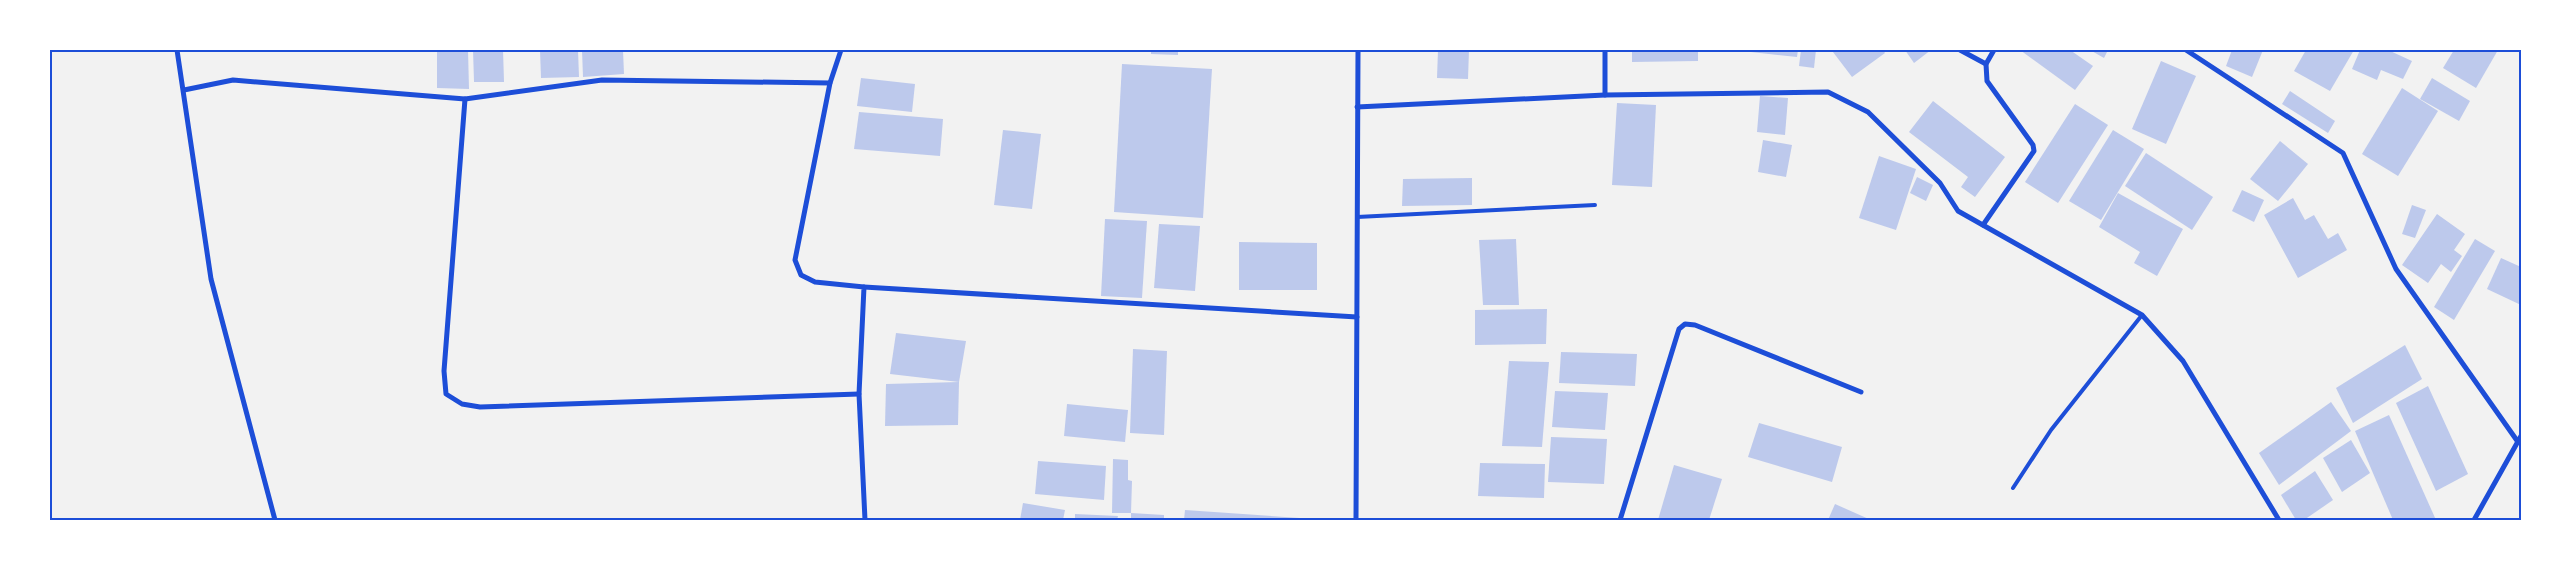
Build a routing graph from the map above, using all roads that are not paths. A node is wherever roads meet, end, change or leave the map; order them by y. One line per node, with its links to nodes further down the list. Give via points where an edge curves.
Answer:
1 (177, 50): 10 (street)
2 (842, 50): 9 (street)
3 (1358, 50): 13 (street)
4 (1605, 50): 11 (street)
5 (1960, 50): 8 (street)
6 (1994, 50): 8 (street)
7 (2186, 50): 22 (street, via 2343,152 2396,269)
8 (1986, 64): 16 (street, via 1987,81 2033,144 2034,151)
9 (830, 83): 12 (street, via 602,80); 17 (street, via 795,260 801,275 815,282)
10 (184, 90): 12 (street, via 233,80); 24 (street, via 211,280)
11 (1605, 94): 13 (street); 16 (street, via 1828,92 1868,112 1940,184 1958,211)
12 (465, 99): 21 (street, via 444,371 446,394 462,404 480,407)
13 (1357, 107): 15 (street)
14 (1595, 205): 15 (lane)
15 (1357, 217): 19 (street)
16 (1983, 224): 18 (street)
17 (864, 287): 19 (street); 21 (street)
18 (2142, 315): 23 (lane, via 2051,430); 28 (street, via 2183,361)
19 (1357, 317): 26 (street)
20 (1861, 392): 27 (street, via 1695,325 1685,324 1679,329)
21 (859, 394): 25 (street)
22 (2520, 439): 29 (street)
23 (2013, 488)
24 (275, 520)
25 (865, 520)
26 (1356, 520)
27 (1620, 520)
28 (2279, 520)
29 (2474, 520)

